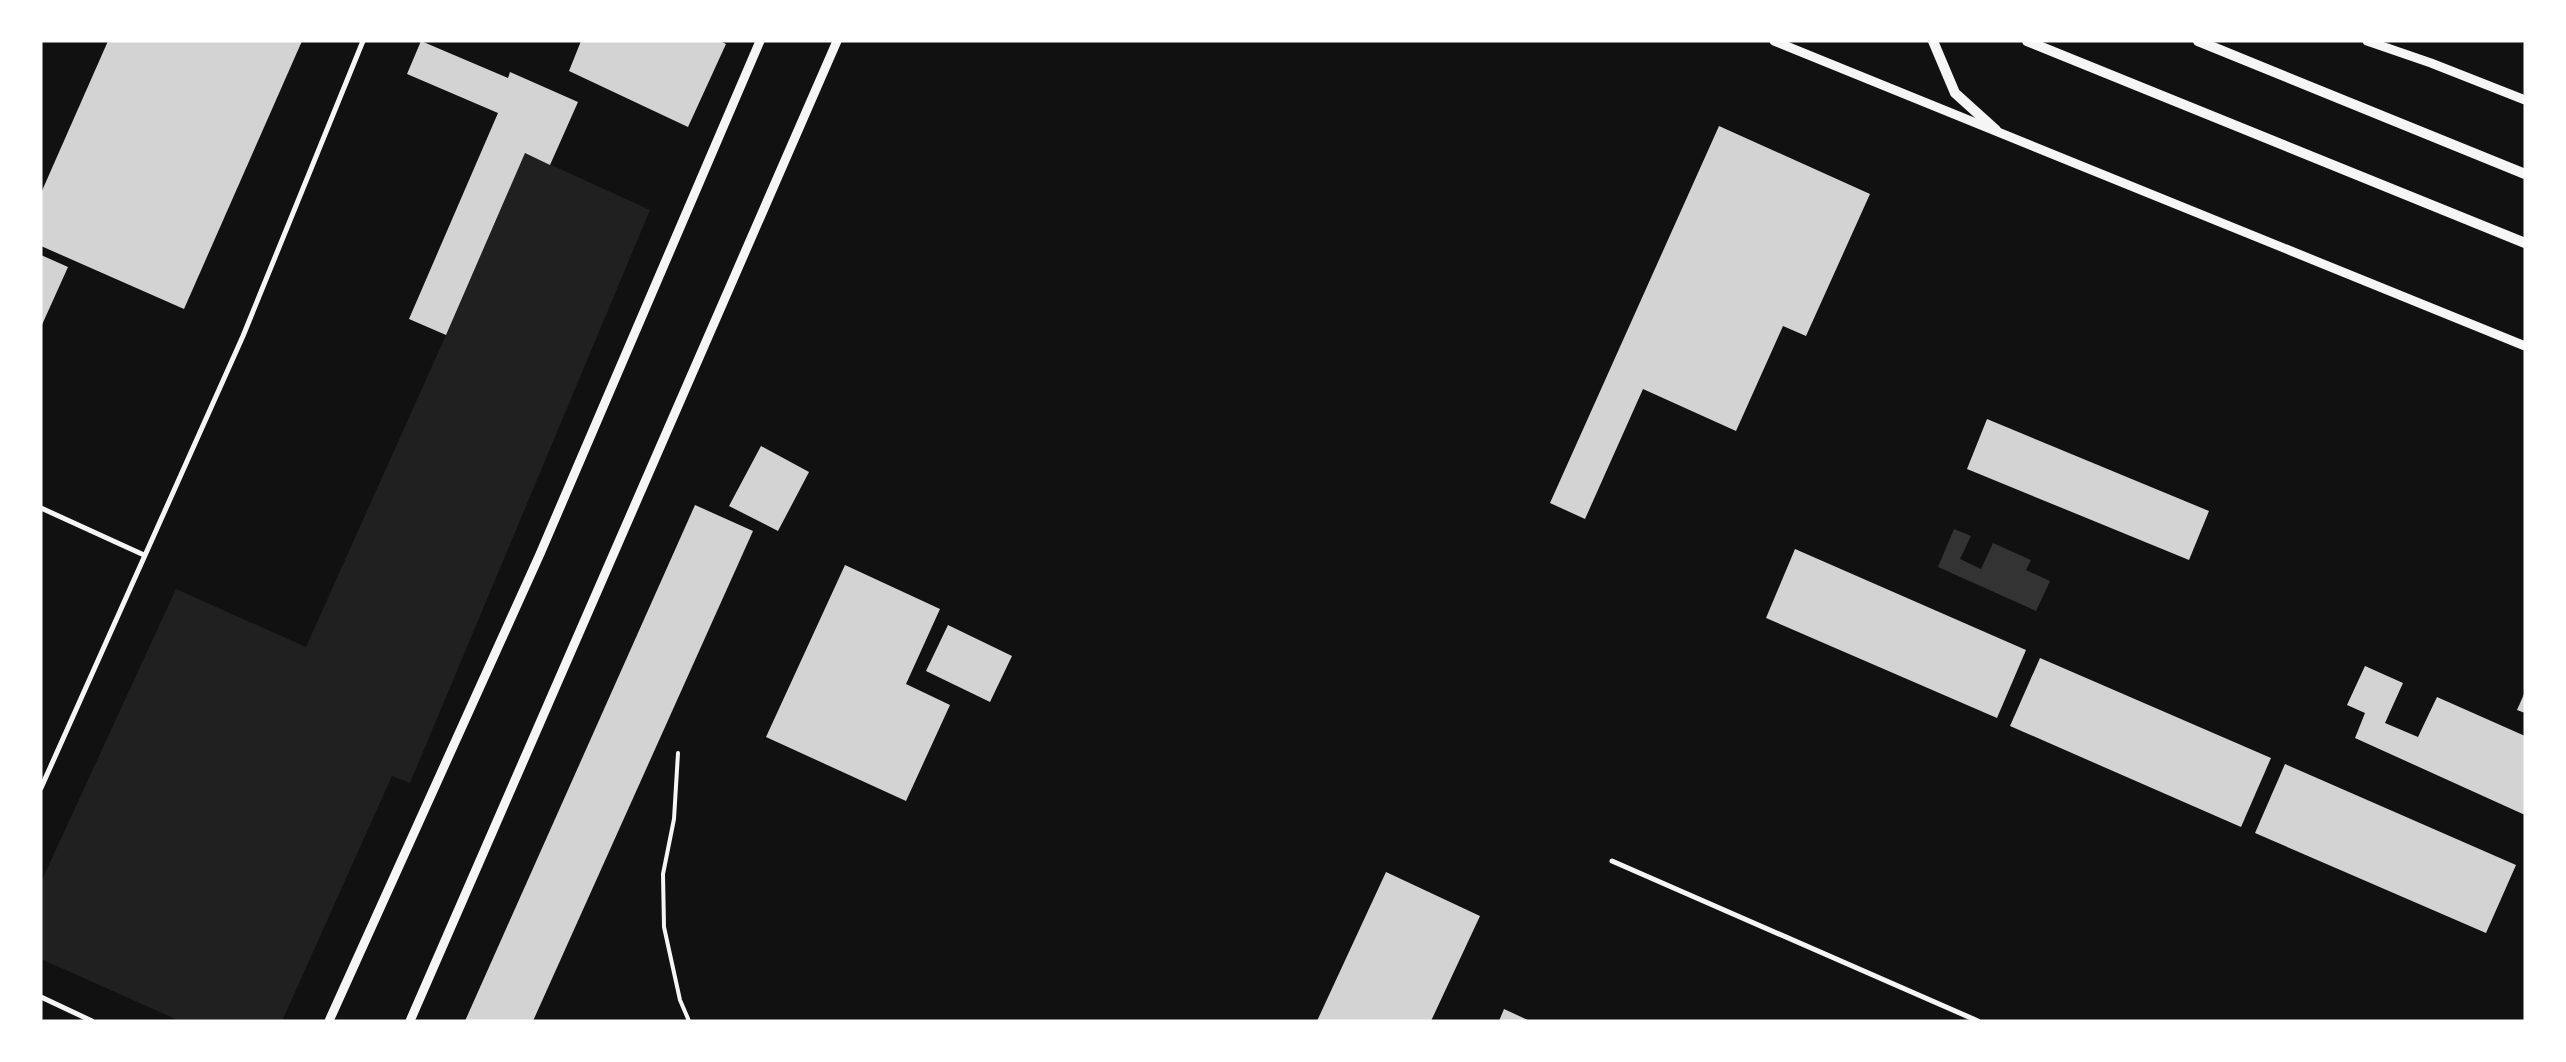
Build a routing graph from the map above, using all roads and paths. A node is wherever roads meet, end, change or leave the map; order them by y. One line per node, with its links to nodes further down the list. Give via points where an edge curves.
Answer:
1 (363, 41): 15 (street, via 243,336)
2 (760, 41): 21 (street, via 540,554)
3 (838, 41): 22 (street)
4 (1774, 41): 10 (street)
5 (1933, 41): 10 (main road, via 1956,93)
6 (2027, 41): 12 (main road)
7 (2198, 41): 11 (main road)
8 (2367, 41): 9 (street)
9 (2525, 100)
10 (1996, 130): 13 (street)
11 (2525, 174)
12 (2525, 243)
13 (2525, 346)
14 (41, 508): 15 (street)
15 (144, 555): 17 (street)
16 (678, 753): 23 (lane, via 674,819 662,874 664,927 680,1000)
17 (41, 788)
18 (1612, 861): 24 (street)
19 (41, 997): 20 (street)
20 (92, 1021)
21 (329, 1021)
22 (410, 1021)
23 (689, 1021)
24 (1978, 1021)

